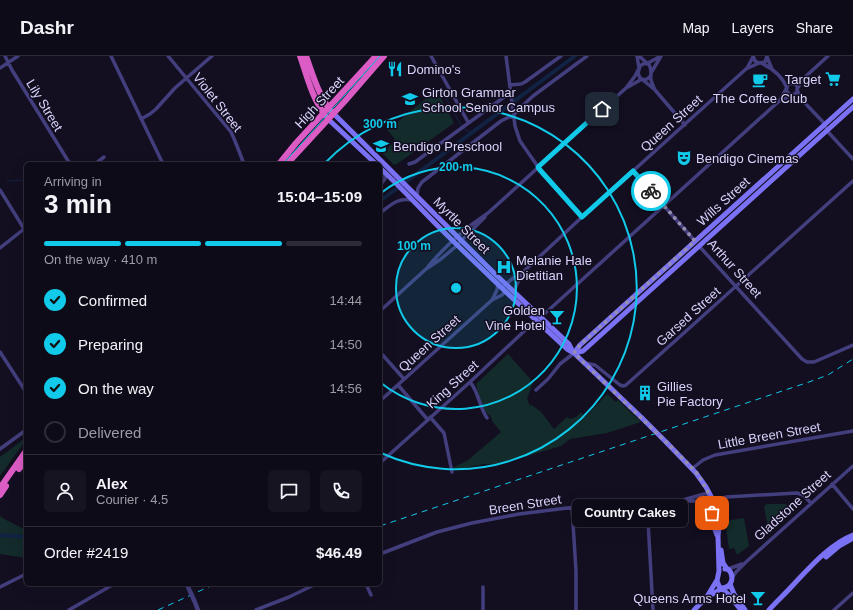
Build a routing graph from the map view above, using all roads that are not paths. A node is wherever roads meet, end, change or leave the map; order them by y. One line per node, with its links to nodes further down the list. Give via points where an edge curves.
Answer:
1 (5, 56): 20 (street, Lily Street)
2 (18, 56): 20 (street)
3 (111, 56): 49 (street)
4 (168, 56): 28 (street, Violet Street)
5 (211, 56): 28 (street)
6 (300, 56): 44 (highway, via 312,93)
7 (306, 56): 43 (highway, via 318,91)
8 (376, 56): 43 (highway, High Street)
9 (384, 56): 45 (highway, High Street)
10 (431, 56): 51 (street)
11 (506, 56): 32 (street)
12 (561, 56): 19 (street)
13 (587, 56): 47 (street, via 534,96 517,110)
14 (638, 56): 21 (street); 24 (street)
15 (661, 56): 21 (street); 27 (street)
16 (753, 56): 22 (street); 25 (street, Queen Street)
17 (768, 56): 22 (street, via 765,62); 26 (street)
18 (828, 56): 35 (street, via 804,78)
19 (556, 57): 32 (street, via 525,82)
20 (8, 62): 23 (street); 57 (street, Lily Street)
21 (647, 63): 24 (street); 27 (street)
22 (760, 64): 25 (street, Queen Street); 26 (street)
23 (0, 68)
24 (638, 69): 29 (street, via 639,76); 33 (street)
25 (746, 69): 52 (street, Queen Street)
26 (772, 69): 30 (street)
27 (651, 74): 29 (street); 36 (street)
28 (187, 78): 49 (street, via 156,109); 60 (street, Violet Street, via 231,132)
29 (643, 79): 33 (street); 36 (street)
30 (783, 80): 31 (street); 34 (street)
31 (791, 84): 34 (street); 35 (street)
32 (510, 85): 37 (street)
33 (626, 88): 67 (street)
34 (786, 88): 38 (street); 40 (street, King Street)
35 (797, 89): 38 (street); 41 (street)
36 (655, 90): 52 (street)
37 (511, 92): 47 (street); 51 (street)
38 (792, 95): 40 (street, King Street); 41 (street)
39 (853, 99): 46 (main road, Wills Street)
40 (780, 100): 76 (street, King Street)
41 (804, 100): 53 (street)
42 (853, 107): 48 (main road, Wills Street)
43 (329, 108): 44 (highway, High Street); 45 (highway)
44 (323, 113): 50 (highway); 61 (highway, High Street)
45 (333, 113): 50 (highway, High Street); 64 (main road, Myrtle Street)
46 (837, 113): 48 (main road); 53 (main road, Wills Street)
47 (514, 116): 67 (street, via 520,141); 75 (street, via 501,122 422,182)
48 (842, 118): 54 (main road, Wills Street)
49 (141, 119): 59 (street)
50 (328, 119): 62 (highway, High Street); 63 (main road)
51 (468, 122): 65 (street)
52 (685, 125): 69 (street, Queen Street)
53 (824, 125): 54 (street); 85 (main road, Wills Street)
54 (827, 131): 56 (street); 87 (main road, Wills Street)
55 (104, 157): 58 (street)
56 (853, 159)
57 (69, 162)
58 (98, 162)
59 (162, 162)
60 (243, 162)
61 (281, 162)
62 (289, 162)
63 (374, 162)
64 (379, 162)
65 (409, 164)
66 (382, 165): 71 (main road, Myrtle Street)
67 (538, 167): 78 (street); 79 (street)
68 (382, 170): 70 (main road, Myrtle Street)
69 (633, 171): 76 (street, Arthur Street); 79 (street, Queen Street)
70 (385, 172): 71 (main road, Myrtle Street); 73 (street)
71 (396, 180): 75 (main road, Myrtle Street)
72 (853, 181): 92 (street, Garsed Street)
73 (382, 183)
74 (0, 190): 80 (street)
75 (415, 198): 77 (street, via 400,199); 82 (main road, Myrtle Street); 83 (main road, Myrtle Street)
76 (664, 206): 85 (street, Arthur Street); 96 (street, King Street)
77 (382, 212)
78 (488, 213): 82 (street); 84 (street)
79 (582, 217): 90 (street, Queen Street)
80 (24, 228)
81 (24, 231): 88 (street)
82 (457, 236): 83 (street); 84 (main road, Myrtle Street)
83 (452, 240): 86 (main road, Myrtle Street); 89 (street)
84 (462, 240): 86 (street); 93 (main road, Myrtle Street)
85 (695, 241): 87 (main road, Arthur Street); 99 (main road, Wills Street)
86 (457, 245): 89 (street); 91 (main road, Myrtle Street)
87 (699, 246): 92 (street, Arthur Street); 99 (main road, Wills Street, via 583,351)
88 (0, 248)
89 (426, 269): 95 (street)
90 (522, 273): 93 (street, Queen Street); 93 (street, Queen Street, via 516,285)
91 (498, 284): 93 (main road, Myrtle Street); 94 (street, Queen Street)
92 (736, 286): 97 (street, Arthur Street, via 805,361 817,361); 101 (street, Garsed Street, via 626,385 621,386 595,365)
93 (508, 288): 94 (street, Queen Street); 96 (main road, Myrtle Street); 96 (main road, Myrtle Street)
94 (492, 300): 102 (street, Queen Street)
95 (382, 309)
96 (538, 319): 99 (main road, Myrtle Street); 103 (street, King Street)
97 (853, 345)
98 (0, 352): 105 (street)
99 (574, 353): 101 (main road, Myrtle Street); 106 (street, Wills Street)
100 (382, 354): 102 (street)
101 (584, 363): 117 (main road, Myrtle Street, bridge)
102 (404, 380): 104 (street, Queen Street)
103 (470, 382): 108 (street); 109 (street, King Street)
104 (398, 385): 107 (street, Queen Street); 109 (street)
105 (24, 389)
106 (536, 390)
107 (382, 399)
108 (487, 418)
109 (429, 419): 114 (street, King Street); 118 (street, via 444,433)
110 (24, 431): 112 (street)
111 (853, 431): 117 (street, Little Breen Street, via 715,455)
112 (0, 449)
113 (24, 454): 120 (highway)
114 (382, 461)
115 (24, 462): 121 (highway)
116 (853, 466): 119 (street, Gladstone Street)
117 (693, 468): 122 (main road, Myrtle Street)
118 (452, 472)
119 (832, 484): 125 (street, Gladstone Street); 128 (street)
120 (0, 488)
121 (0, 495)
122 (710, 495): 123 (street, Breen Street, via 704,494); 123 (street, Breen Street, via 701,501); 126 (main road, Myrtle Street); 130 (main road, Myrtle Street)
123 (678, 501): 124 (street, Breen Street)
124 (647, 503): 127 (street, Breen Street); 157 (street)
125 (811, 503): 126 (street, via 797,493 726,497); 133 (street, Gladstone Street)
126 (715, 504): 130 (main road, Myrtle Street)
127 (572, 507): 132 (street, Breen Street, via 472,523 425,536); 156 (street)
128 (853, 509)
129 (853, 535): 146 (main road, via 834,546)
130 (718, 536): 134 (main road, Myrtle Street, via 723,562); 135 (main road, Myrtle Street)
131 (853, 538): 146 (main road, via 834,550)
132 (382, 553)
133 (746, 562): 134 (street, Gladstone Street); 137 (street, Gladstone Street)
134 (727, 569): 135 (main road); 137 (main road)
135 (718, 574): 138 (main road)
136 (24, 575): 144 (street)
137 (732, 578): 139 (main road)
138 (717, 580): 147 (main road); 151 (main road)
139 (730, 584): 147 (main road); 160 (main road)
140 (111, 586): 152 (street)
141 (187, 586): 153 (street, bridge)
142 (312, 586): 154 (street)
143 (367, 586): 149 (street)
144 (0, 587)
145 (483, 587): 155 (street)
146 (791, 587): 150 (main road)
147 (722, 588): 151 (main road); 159 (main road)
148 (853, 593): 163 (street)
149 (371, 595)
150 (779, 598): 161 (main road); 162 (main road)
151 (705, 599): 158 (main road)
152 (69, 610)
153 (198, 610)
154 (256, 610)
155 (483, 610)
156 (576, 610)
157 (653, 610)
158 (694, 610)
159 (741, 610)
160 (745, 610)
161 (763, 610)
162 (769, 610)
163 (834, 610)

